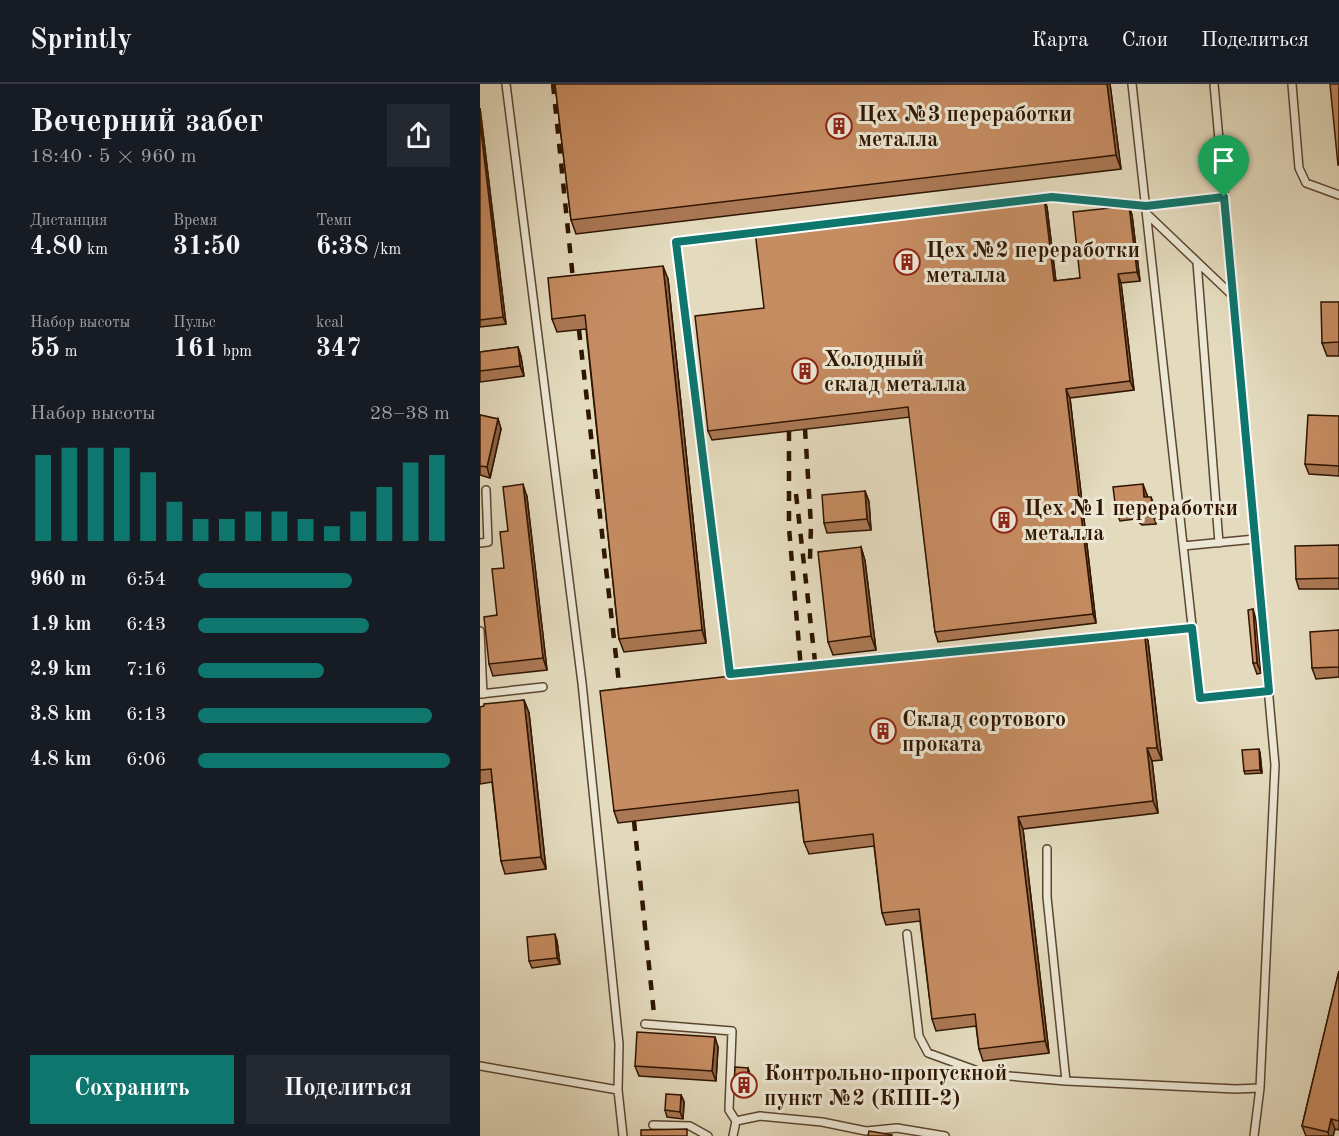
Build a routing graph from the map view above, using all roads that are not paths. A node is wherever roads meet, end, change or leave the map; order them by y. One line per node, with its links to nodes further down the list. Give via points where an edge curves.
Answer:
1 (506, 84): 30 (lane, via 582,683 619,1044)
2 (1132, 84): 8 (lane)
3 (1214, 84): 6 (lane)
4 (1292, 84): 5 (lane, via 1299,168 1306,183)
5 (1339, 195)
6 (1224, 197): 8 (lane); 11 (lane)
7 (1029, 200): 8 (lane, via 1052,197)
8 (1146, 210): 10 (lane); 16 (lane)
9 (770, 231): 20 (lane, via 676,242 730,674)
10 (1197, 262): 11 (lane); 15 (lane)
11 (1233, 296): 13 (lane)
12 (486, 490): 14 (lane, via 488,542)
13 (1255, 539): 15 (lane); 22 (lane)
14 (480, 543)
15 (1219, 543): 16 (lane)
16 (1183, 546): 17 (lane)
17 (1192, 628): 19 (lane); 22 (lane, via 1200,698)
18 (480, 631): 23 (lane)
19 (1133, 634)
20 (895, 658)
21 (543, 687): 23 (lane)
22 (1269, 691): 29 (lane, via 1275,765)
23 (482, 694)
24 (1047, 849): 28 (lane, via 1047,897)
25 (907, 934): 28 (lane, via 919,1036 928,1053 986,1074)
26 (645, 1024): 31 (lane, via 732,1031 729,1110)
27 (480, 1066): 30 (lane)
28 (1065, 1081): 29 (lane)
29 (1260, 1088): 38 (lane)
30 (618, 1090): 34 (lane)
31 (736, 1121): 33 (lane, via 760,1116 866,1131 897,1128); 36 (lane)
32 (653, 1125): 35 (lane, via 690,1126)
33 (907, 1133): 37 (lane)
34 (623, 1136)
35 (708, 1136)
36 (733, 1136)
37 (945, 1136)
38 (1254, 1136)

